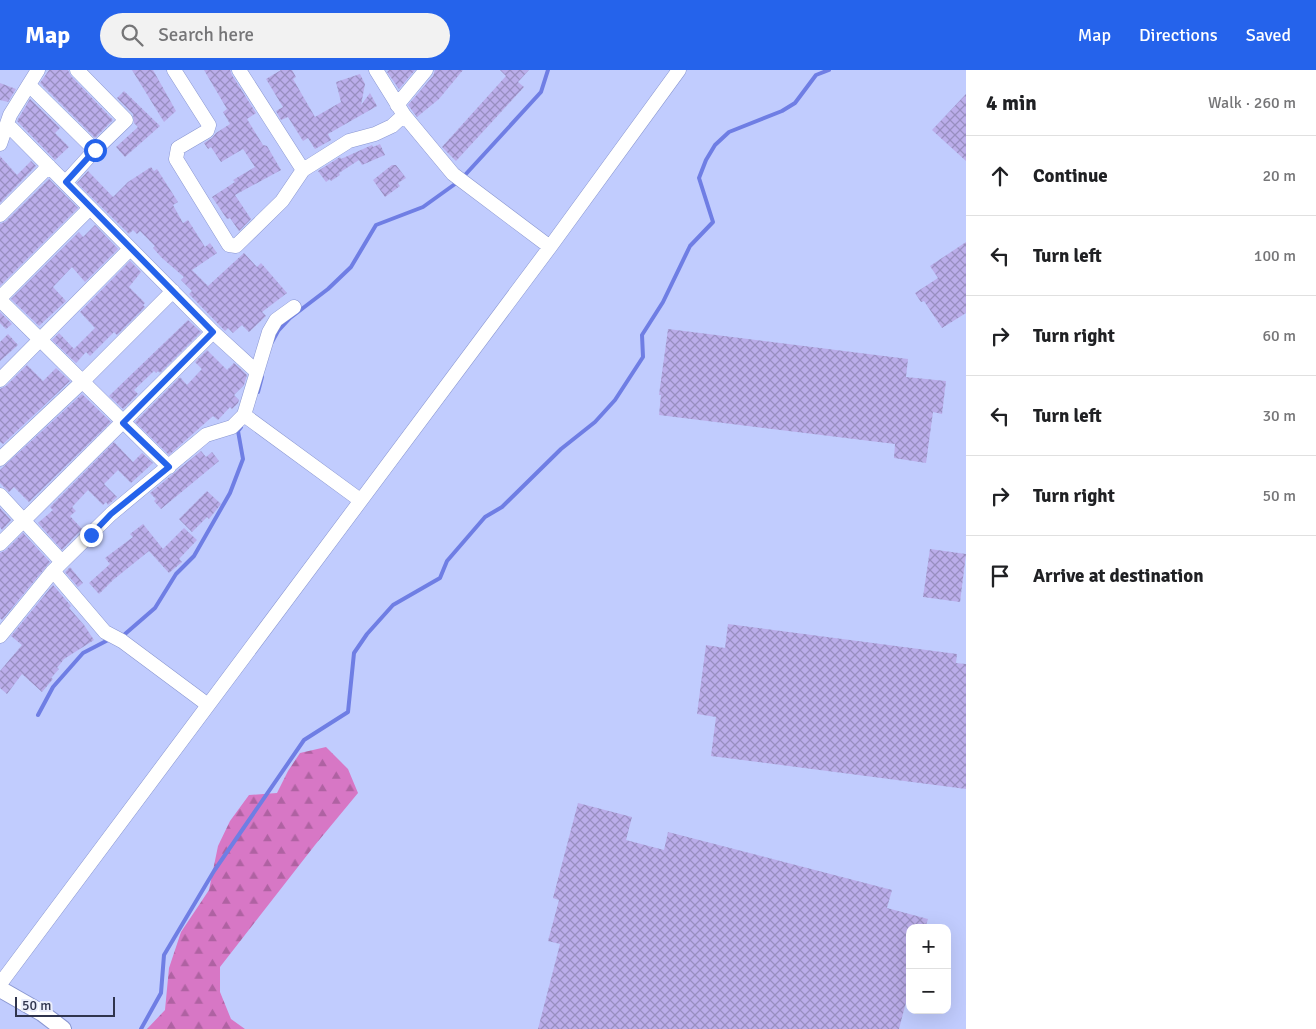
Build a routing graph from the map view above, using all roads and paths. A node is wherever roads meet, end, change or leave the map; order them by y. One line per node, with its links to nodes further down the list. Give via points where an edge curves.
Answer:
1 (38, 70): 8 (street)
2 (77, 70): 12 (street, via 126,120)
3 (174, 70): 14 (street, via 209,125 207,131 178,148 176,159 229,245 236,246 275,207)
4 (239, 70): 14 (street)
5 (376, 70): 9 (street)
6 (426, 70): 9 (street)
7 (678, 70): 18 (street)
8 (29, 86): 10 (street); 12 (street)
9 (401, 110): 14 (street, via 392,126 349,141); 18 (street, via 453,174)
10 (6, 117): 11 (street); 13 (street)
11 (0, 144)
12 (95, 150): 15 (street)
13 (50, 166): 15 (street); 17 (street)
14 (303, 170)
15 (66, 182): 16 (street)
16 (90, 208): 19 (street); 21 (street)
17 (0, 215)
18 (550, 247): 33 (street)
19 (130, 249): 20 (street); 24 (street)
20 (173, 291): 23 (street); 27 (street)
21 (0, 299): 24 (street)
22 (294, 307): 25 (street, via 276,320)
23 (213, 332): 25 (street); 29 (street)
24 (40, 341): 26 (street); 27 (street)
25 (257, 372): 28 (street)
26 (0, 380)
27 (82, 382): 29 (street); 30 (street)
28 (244, 415): 31 (street, via 232,427 206,435); 33 (street)
29 (123, 423): 31 (street); 34 (street)
30 (0, 459)
31 (169, 467): 36 (street, via 111,514)
32 (0, 495): 34 (street)
33 (360, 500): 38 (street)
34 (24, 520): 35 (street); 36 (street)
35 (0, 544)
36 (58, 567): 37 (street); 38 (street, via 105,632)
37 (0, 636)
38 (208, 705): 39 (street)
39 (0, 984)
40 (0, 989): 41 (street)
41 (63, 1029)

